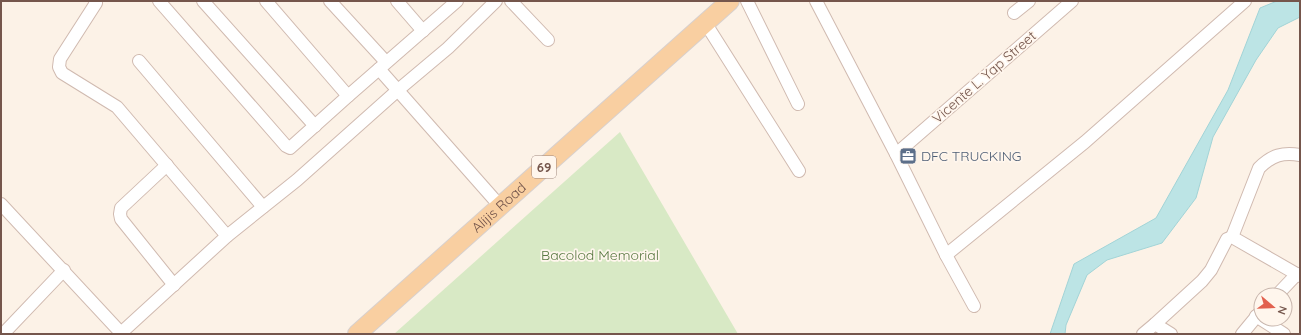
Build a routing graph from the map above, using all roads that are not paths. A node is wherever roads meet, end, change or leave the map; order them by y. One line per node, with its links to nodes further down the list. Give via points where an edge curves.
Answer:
1 (95, 1): 28 (street, via 60,59 59,67 62,73 117,107)
2 (159, 1): 25 (street, via 286,146 290,148)
3 (203, 1): 25 (street)
4 (266, 1): 23 (street)
5 (330, 1): 21 (street)
6 (397, 1): 18 (street)
7 (456, 1): 18 (street)
8 (496, 1): 22 (street, via 448,48)
9 (511, 1): 19 (street)
10 (730, 1): 17 (main road, Alijis Road / 69)
11 (747, 1): 24 (street)
12 (816, 1): 26 (street)
13 (1028, 1): 16 (street)
14 (1072, 1): 26 (street, Vicente L. Yap Street)
15 (1245, 1): 35 (street, via 1086,142)
16 (1014, 14)
17 (706, 24): 29 (street); 31 (main road, Alijis Road / 69)
18 (423, 31): 21 (street)
19 (548, 40)
20 (139, 61): 32 (street)
21 (383, 65): 22 (street); 23 (street)
22 (398, 90): 31 (street); 32 (street)
23 (348, 96): 25 (street)
24 (798, 104)
25 (315, 126)
26 (896, 154): 35 (street)
27 (1300, 155): 34 (street, via 1277,155 1259,168)
28 (167, 165): 33 (street); 38 (street, via 121,208 120,214 121,219)
29 (799, 171)
30 (1, 204): 36 (street)
31 (500, 206): 46 (main road, Alijis Road / 69)
32 (263, 207): 33 (street)
33 (227, 236): 38 (street)
34 (1232, 237): 37 (street); 42 (street, via 1227,239 1202,281)
35 (946, 255): 40 (street)
36 (64, 270): 43 (street); 45 (street)
37 (1298, 275): 39 (street)
38 (174, 285): 45 (street)
39 (1285, 287)
40 (974, 306)
41 (1253, 321): 49 (street)
42 (1155, 324): 47 (street); 48 (street)
43 (4, 326)
44 (1275, 327): 50 (street)
45 (121, 334)
46 (357, 334)
47 (1142, 334)
48 (1171, 334)
49 (1242, 334)
50 (1284, 334)

